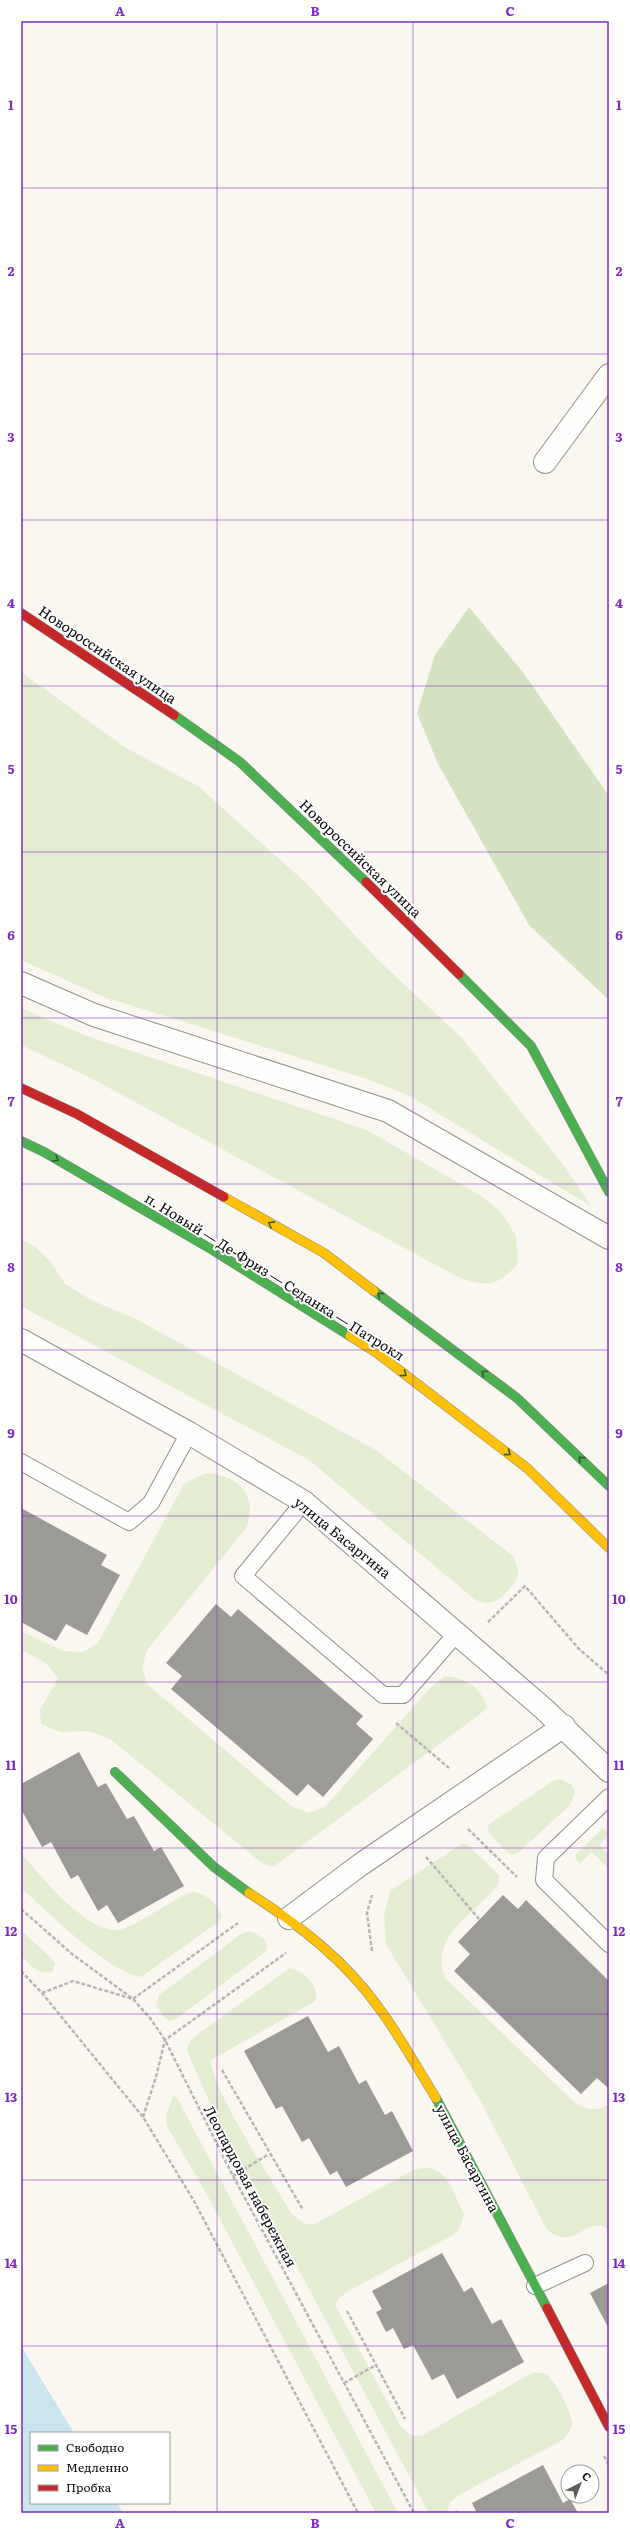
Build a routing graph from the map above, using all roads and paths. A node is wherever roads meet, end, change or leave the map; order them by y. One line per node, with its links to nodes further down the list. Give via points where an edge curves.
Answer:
1 (609, 375): 2 (street)
2 (545, 462)
3 (21, 613): 7 (main road, Новороссийская улица, via 178,717 240,762 332,848 531,1046)
4 (21, 983): 8 (street, via 94,1015 388,1111)
5 (21, 1088): 12 (main road, one-way to 5, via 517,1398 324,1253 77,1114)
6 (21, 1142): 14 (main road, п. Новый — Де-Фриз — Седанка — Патрокл, one-way to 14, via 44,1152 211,1249 377,1353 527,1468)
7 (609, 1192)
8 (609, 1238)
9 (21, 1340): 10 (street, улица Басаргина)
10 (189, 1433): 11 (lane, via 151,1503 129,1522); 13 (street, улица Басаргина)
11 (21, 1462)
12 (609, 1486)
13 (304, 1502): 16 (street, улица Басаргина); 16 (lane, via 243,1576 383,1695 403,1695)
14 (609, 1548)
15 (488, 1623): 17 (path, via 525,1586 579,1649)
16 (457, 1633): 18 (street, улица Басаргина)
17 (609, 1674)
18 (564, 1726): 19 (street, улица Басаргина); 24 (street, via 360,1865)
19 (609, 1771)
20 (115, 1772): 24 (main road, улица Басаргина, via 214,1867 238,1886)
21 (609, 1797): 26 (lane, via 546,1858 544,1880)
22 (422, 1852): 25 (path)
23 (21, 1908): 30 (path, Леопардовая набережная, via 72,1954)
24 (289, 1918): 39 (main road, улица Басаргина, via 343,1966 379,2007 448,2118)
25 (479, 1919)
26 (609, 1944)
27 (179, 1965): 30 (path)
28 (21, 1971): 29 (path)
29 (42, 1993): 30 (path, via 73,1981); 34 (path)
30 (133, 1999): 32 (path, Леопардовая набережная)
31 (212, 2007): 32 (path)
32 (165, 2040): 34 (path); 36 (path, Леопардовая набережная)
33 (222, 2070): 35 (path)
34 (143, 2117): 45 (path, via 194,2201)
35 (270, 2154): 36 (path); 37 (path)
36 (233, 2176): 42 (path, Леопардовая набережная)
37 (303, 2210)
38 (585, 2263): 39 (lane)
39 (535, 2286): 44 (main road, улица Басаргина)
40 (347, 2311): 41 (path)
41 (376, 2365): 42 (path); 43 (path)
42 (344, 2383): 46 (path, Леопардовая набережная)
43 (405, 2419)
44 (609, 2426)
45 (358, 2513)
46 (414, 2513)

